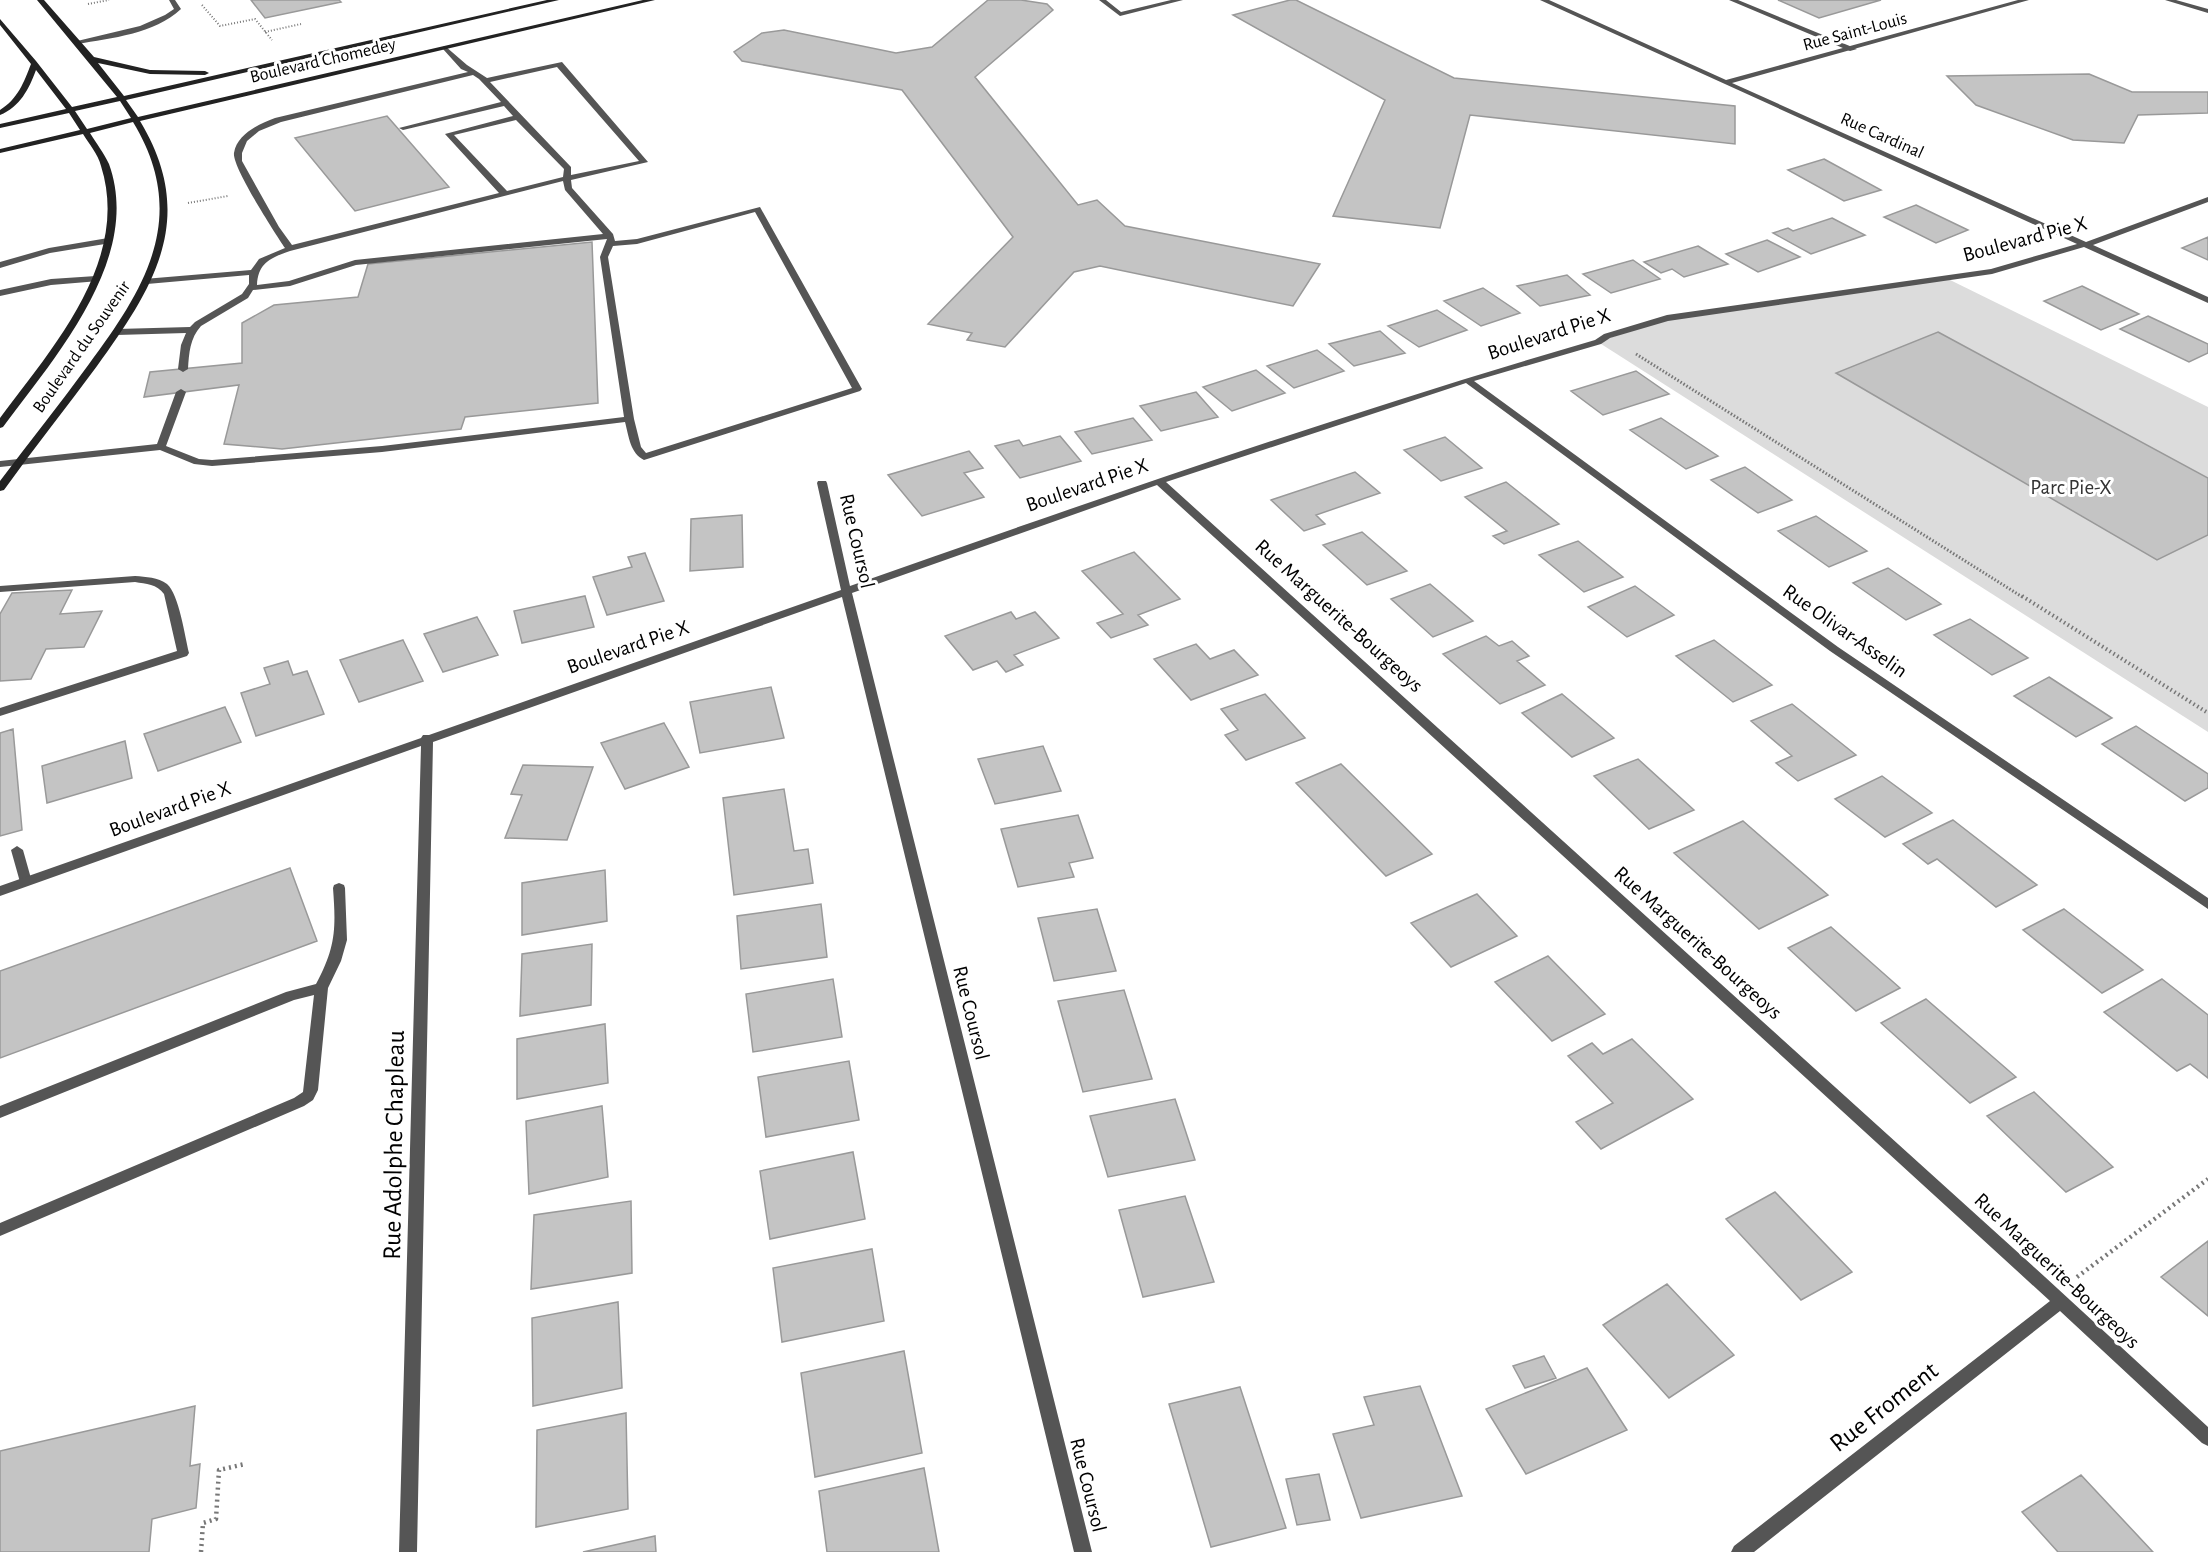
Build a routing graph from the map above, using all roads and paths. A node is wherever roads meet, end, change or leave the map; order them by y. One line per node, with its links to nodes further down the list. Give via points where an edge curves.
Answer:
1 (40, 0): 18 (street, Boulevard du Souvenir)
2 (108, 0): 13 (path)
3 (172, 0): 18 (street, via 178,9 152,24)
4 (198, 0): 17 (path, via 220,26 255,19)
5 (556, 0): 24 (street, Boulevard Chomedey)
6 (652, 0): 20 (street, Boulevard Chomedey)
7 (1102, 0): 8 (street, via 1120,14)
8 (1180, 0)
9 (1544, 0): 27 (street, Rue Cardinal)
10 (1732, 0): 21 (street)
11 (2026, 0): 21 (street, Rue Saint-Louis)
12 (2168, 0): 14 (street)
13 (88, 4)
14 (2208, 11)
15 (0, 21): 23 (street, Boulevard du Souvenir)
16 (301, 24): 17 (path)
17 (266, 32): 19 (path)
18 (77, 42): 22 (street, Boulevard du Souvenir)
19 (277, 45)
20 (445, 48): 25 (street); 33 (street, Boulevard Chomedey)
21 (1853, 49): 27 (street, Rue Saint-Louis)
22 (91, 59): 24 (street, via 160,73); 28 (street, Boulevard du Souvenir)
23 (34, 64): 30 (street, Boulevard du Souvenir); 31 (street, via 21,96)
24 (236, 72): 28 (street, Boulevard Chomedey)
25 (474, 73): 26 (street); 46 (street, via 278,120 250,134 237,153 238,160)
26 (485, 81): 29 (street); 38 (street, via 559,64 644,162)
27 (1726, 82): 45 (street, Rue Cardinal)
28 (122, 98): 30 (street, Boulevard Chomedey); 33 (street, Boulevard du Souvenir)
29 (506, 103): 32 (street); 35 (street)
30 (71, 110): 34 (street, Boulevard Chomedey); 36 (street, Boulevard du Souvenir)
31 (0, 113)
32 (518, 117): 38 (street, via 568,169); 39 (street, via 449,134)
33 (135, 120): 36 (street, Boulevard Chomedey); 50 (street, Boulevard du Souvenir, via 155,160 162,196 160,243)
34 (0, 126)
35 (403, 128)
36 (85, 131): 37 (street, Boulevard Chomedey); 44 (street, Boulevard du Souvenir, via 105,164 111,186)
37 (0, 151)
38 (567, 178): 39 (street); 43 (street, via 568,188)
39 (504, 193): 46 (street)
40 (218, 197): 42 (path)
41 (2208, 199): 45 (street, Boulevard Pie X)
42 (188, 203)
43 (611, 240): 51 (street, via 355,263 290,283); 60 (street, via 604,257); 60 (street, via 637,241 757,209 857,389 644,457 633,438)
44 (108, 241): 47 (street); 49 (street, Boulevard du Souvenir)
45 (2087, 244): 53 (street, Rue Cardinal); 56 (street, Boulevard Pie X, via 1992,271 1666,318)
46 (290, 249): 48 (street, via 263,261)
47 (0, 264)
48 (252, 272): 50 (street); 51 (street)
49 (96, 279): 52 (street, via 51,282); 61 (street, Boulevard du Souvenir, via 65,333)
50 (147, 281): 55 (street, Boulevard du Souvenir)
51 (251, 288): 54 (street, via 245,296)
52 (0, 294)
53 (2208, 300)
54 (192, 330): 55 (street); 57 (street, via 186,342)
55 (117, 332): 64 (street, Boulevard du Souvenir)
56 (1607, 336): 58 (street, Boulevard Pie X, via 1598,342); 71 (path)
57 (183, 369)
58 (1467, 380): 65 (street, Boulevard Pie X); 77 (street, Rue Olivar-Asselin, via 1834,649)
59 (181, 392): 62 (street)
60 (629, 419): 62 (street, via 223,463 197,462)
61 (0, 425)
62 (161, 447): 64 (street)
63 (0, 464): 64 (street)
64 (18, 464): 67 (street, Boulevard du Souvenir)
65 (1159, 481): 69 (street, Boulevard Pie X); 83 (street, Rue Marguerite-Bourgeoys)
66 (822, 483): 69 (street, Rue Coursol)
67 (0, 488)
68 (0, 589): 70 (street, via 120,579 152,582 169,594 183,653)
69 (846, 590): 72 (street, Boulevard Pie X); 88 (street, Rue Coursol)
70 (0, 712)
71 (2208, 713)
72 (428, 738): 74 (street, Boulevard Pie X); 87 (street, Rue Adolphe Chapleau)
73 (17, 850): 74 (street)
74 (26, 882): 76 (street, Boulevard Pie X)
75 (339, 888): 78 (street, via 341,940 336,960)
76 (0, 891)
77 (2208, 904)
78 (321, 988): 79 (street, via 291,996); 81 (street, via 308,1096)
79 (0, 1112)
80 (2208, 1179): 82 (path)
81 (0, 1230)
82 (2077, 1278)
83 (2060, 1302): 84 (street, Rue Marguerite-Bourgeoys); 89 (street, Rue Froment)
84 (2208, 1438)
85 (245, 1464): 86 (path, via 219,1470 216,1519 203,1522)
86 (201, 1552)
87 (408, 1552)
88 (1083, 1552)
89 (1740, 1552)

